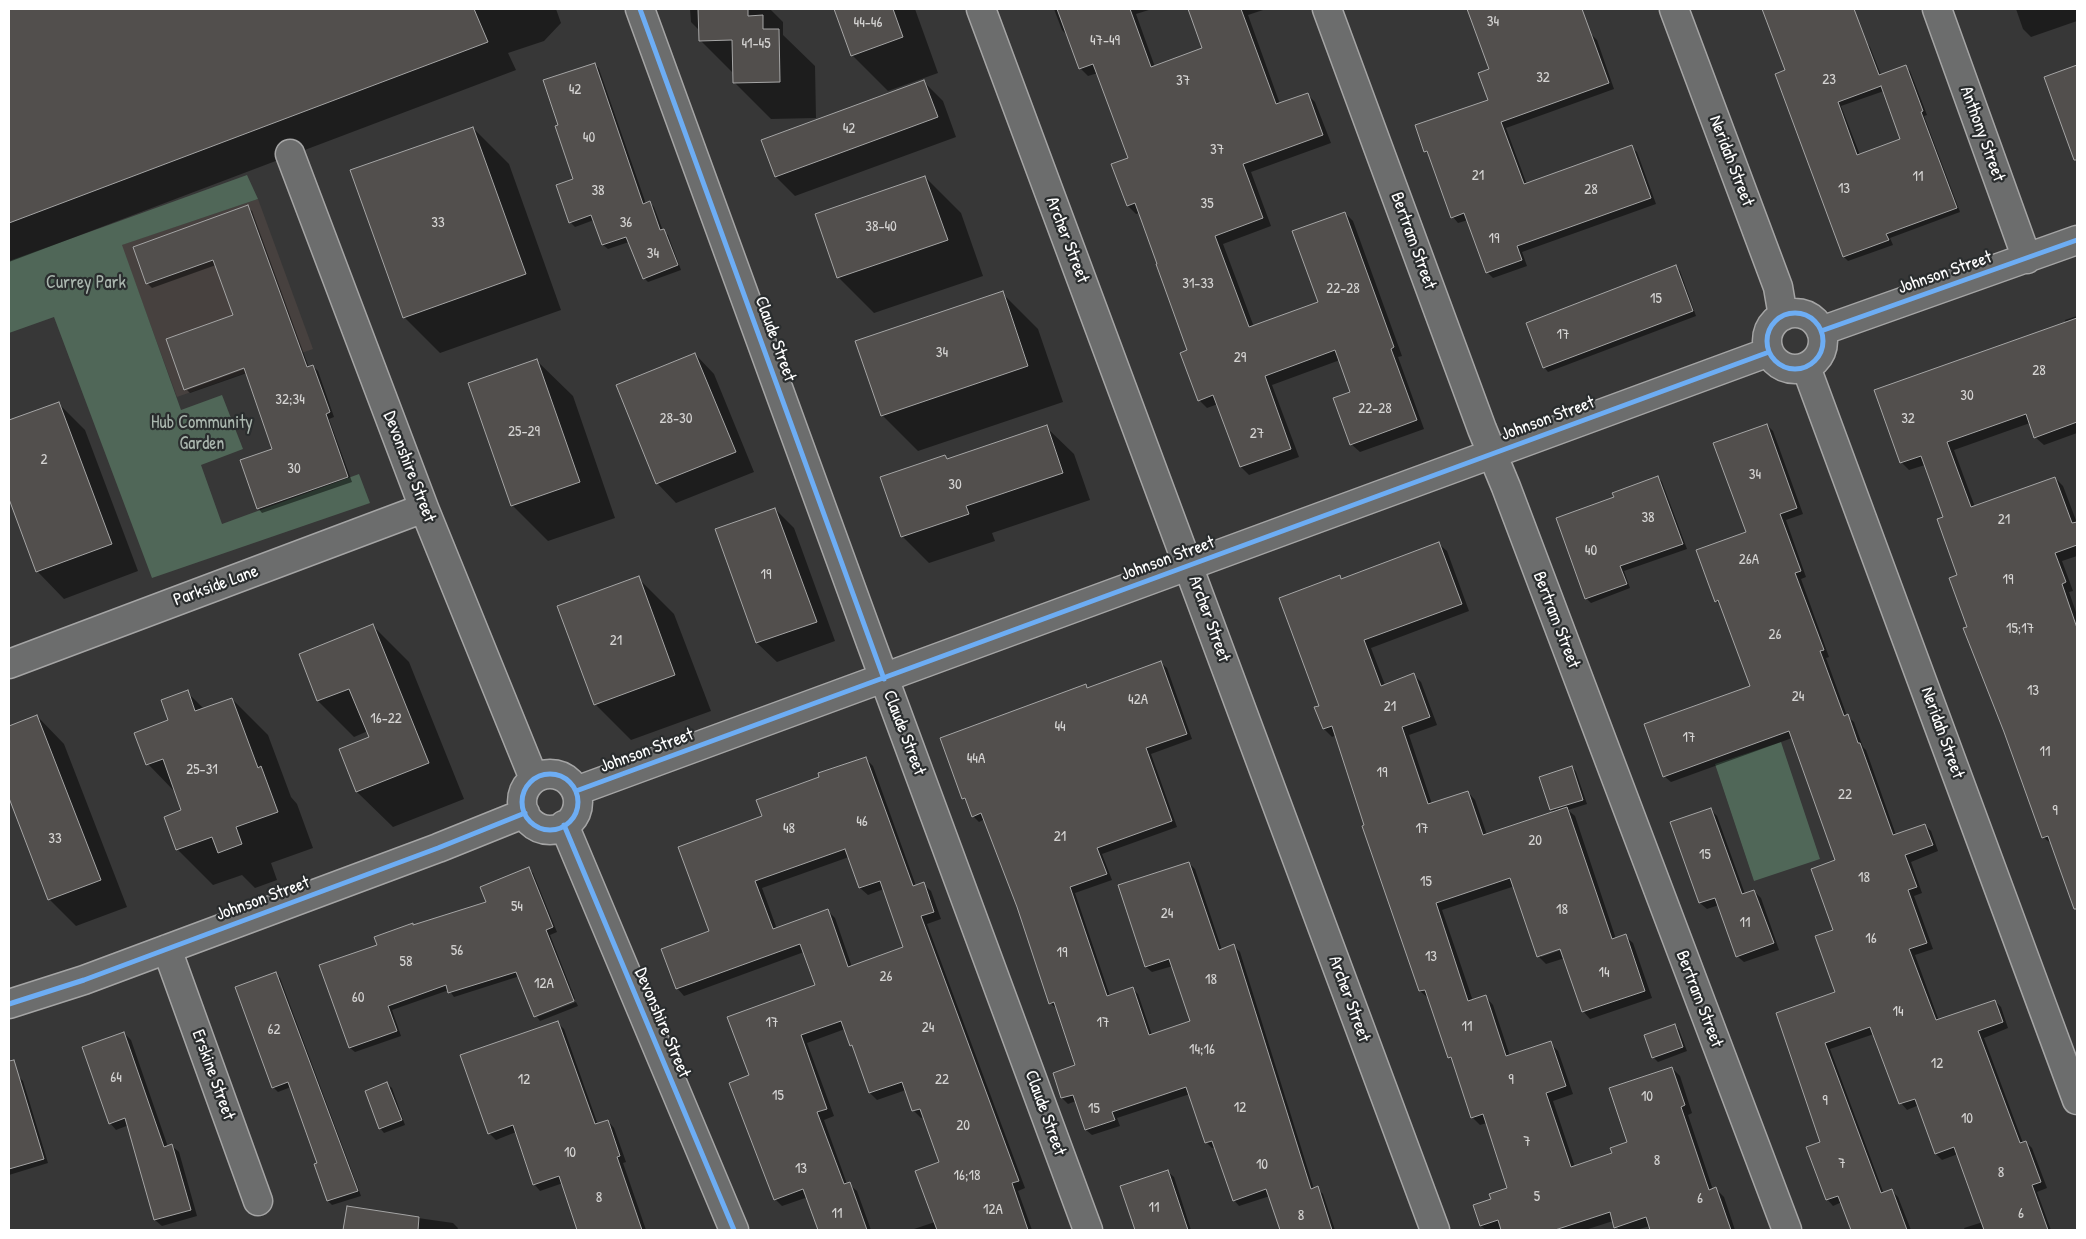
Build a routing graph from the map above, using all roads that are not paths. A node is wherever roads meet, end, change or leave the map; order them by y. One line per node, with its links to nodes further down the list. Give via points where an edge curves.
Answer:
1 (640, 9): 17 (street, Claude Street)
2 (981, 9): 15 (street, Archer Street)
3 (1327, 9): 13 (street, Bertram Street)
4 (1674, 9): 9 (street, Neridah Street, via 1778,287)
5 (1937, 9): 8 (street, Anthony Street)
6 (290, 154): 14 (street, Devonshire Street)
7 (2077, 240): 8 (street, Johnson Street)
8 (2027, 259): 10 (street, Johnson Street)
9 (1782, 316): 10 (street, via 1792,313 1810,317); 11 (street, via 1767,335)
10 (1821, 332): 12 (street, via 1822,348)
11 (1769, 352): 12 (street, via 1780,365); 13 (street, Johnson Street)
12 (1806, 367): 24 (street, Neridah Street)
13 (1493, 454): 15 (street, Johnson Street); 29 (street, Bertram Street)
14 (424, 508): 16 (street, Parkside Lane); 18 (street, Devonshire Street)
15 (1189, 565): 17 (street, Johnson Street); 28 (street, Archer Street)
16 (9, 664)
17 (884, 679): 19 (street, Johnson Street); 27 (street, Claude Street)
18 (534, 779): 19 (street, via 543,774 560,775); 20 (street, via 523,794)
19 (576, 791): 21 (street, via 576,812)
20 (524, 813): 21 (street, via 530,821 547,829); 22 (street, Johnson Street)
21 (564, 826): 26 (street, Devonshire Street)
22 (167, 949): 23 (street, Johnson Street); 25 (street, Erskine Street)
23 (9, 1004)
24 (2077, 1100)
25 (258, 1201)
26 (734, 1230)
27 (1088, 1230)
28 (1435, 1230)
29 (1787, 1230)

